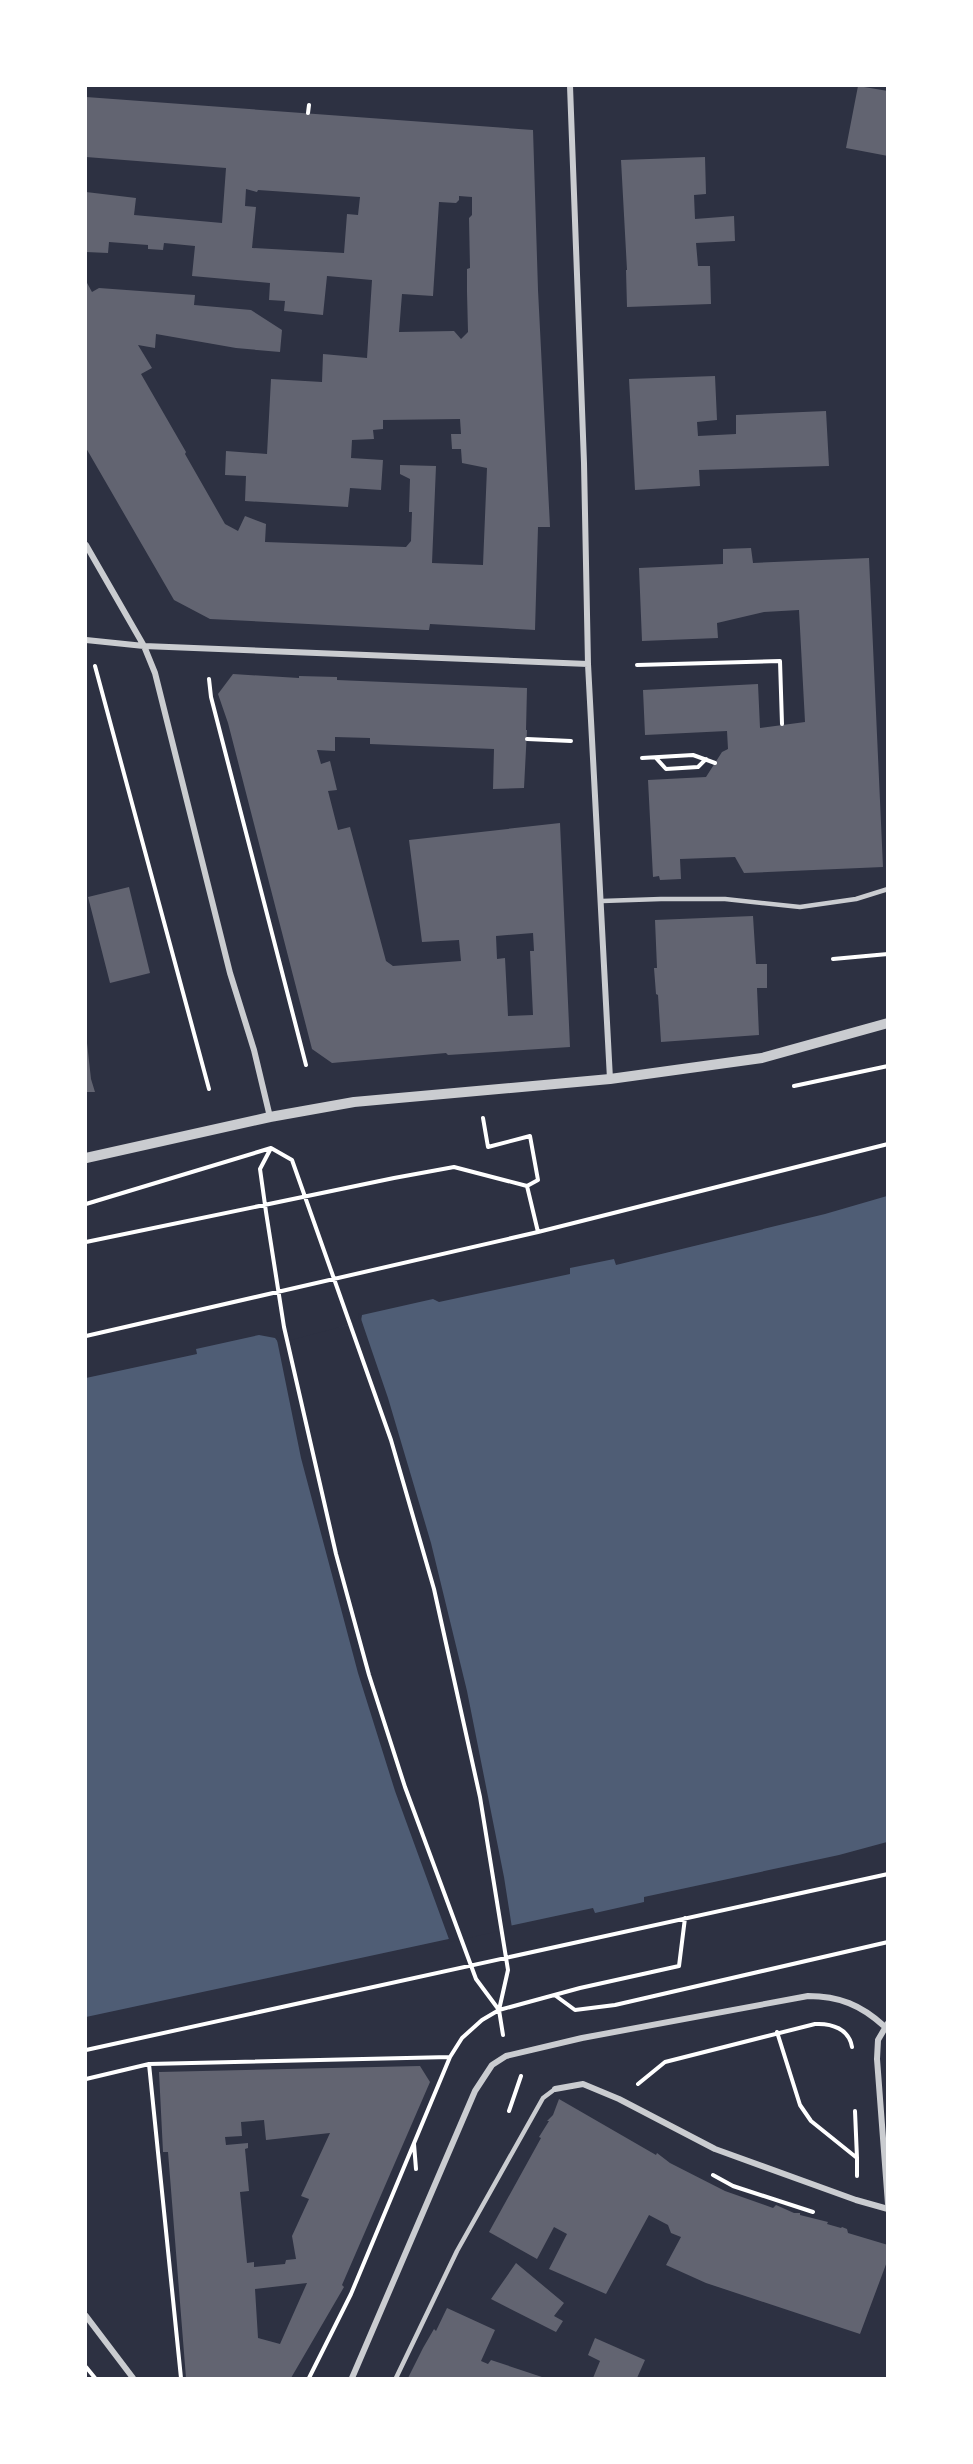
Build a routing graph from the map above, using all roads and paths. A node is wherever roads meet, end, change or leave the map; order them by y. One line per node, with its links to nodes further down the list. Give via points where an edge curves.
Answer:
1 (570, 86): 7 (street)
2 (309, 105): 3 (path)
3 (308, 113)
4 (86, 545): 6 (street)
5 (86, 640): 6 (street)
6 (144, 645): 7 (street); 28 (street, via 155,673)
7 (588, 663): 19 (street)
8 (637, 665): 11 (path, via 780,661)
9 (95, 666): 27 (path)
10 (209, 680): 23 (path)
11 (782, 724)
12 (527, 739): 13 (path)
13 (572, 741)
14 (655, 757): 15 (path); 16 (path, via 693,755); 16 (path, via 666,769 698,767)
15 (642, 758)
16 (706, 759): 17 (path)
17 (715, 763)
18 (888, 889): 19 (lane, via 856,899 800,907 725,899)
19 (602, 901): 25 (street)
20 (888, 954): 21 (path)
21 (833, 959)
22 (888, 1023): 25 (street, via 762,1059)
23 (306, 1065)
24 (888, 1066): 26 (path)
25 (610, 1079): 28 (street, via 354,1102)
26 (794, 1086)
27 (209, 1089)
28 (270, 1117): 33 (street)
29 (483, 1118): 34 (path, via 488,1147 531,1136 538,1180)
30 (272, 1137): 32 (path)
31 (888, 1144): 36 (path)
32 (272, 1148): 35 (path); 43 (path, via 260,1169 284,1327 336,1554 405,1787 476,1979); 43 (path, via 291,1160 391,1440 434,1588 480,1797 508,1970)
33 (86, 1158)
34 (527, 1186): 36 (path); 37 (path, via 454,1167)
35 (86, 1204)
36 (538, 1232): 38 (path)
37 (86, 1242)
38 (86, 1336)
39 (888, 1874): 40 (path)
40 (684, 1918): 42 (path, via 679,1966); 47 (path)
41 (888, 1942): 42 (path, via 615,2005 575,2010)
42 (556, 1996): 43 (path)
43 (499, 2010): 46 (path); 49 (path, via 462,2038)
44 (886, 2024): 59 (street, via 878,2040 877,2059); 66 (street, via 850,2003 828,1996 808,1996 582,2038 506,2056 492,2065 476,2091)
45 (777, 2032): 48 (path, via 814,2024 830,2025 849,2036); 54 (path, via 665,2062); 57 (path, via 800,2105 811,2121)
46 (503, 2035)
47 (86, 2050)
48 (852, 2055)
49 (450, 2057): 50 (path); 65 (path, via 351,2294)
50 (149, 2064): 52 (path); 64 (path)
51 (521, 2076): 56 (path)
52 (86, 2079)
53 (555, 2090): 54 (street, via 584,2084); 67 (lane, via 543,2098 457,2251)
54 (619, 2099): 59 (street, via 715,2149 856,2200)
55 (855, 2101): 57 (path)
56 (508, 2110)
57 (857, 2158): 58 (path)
58 (857, 2174)
59 (888, 2206)
60 (86, 2316): 63 (street)
61 (86, 2367): 62 (path)
62 (95, 2379)
63 (133, 2379)
64 (181, 2379)
65 (309, 2379)
66 (352, 2379)
67 (396, 2379)

